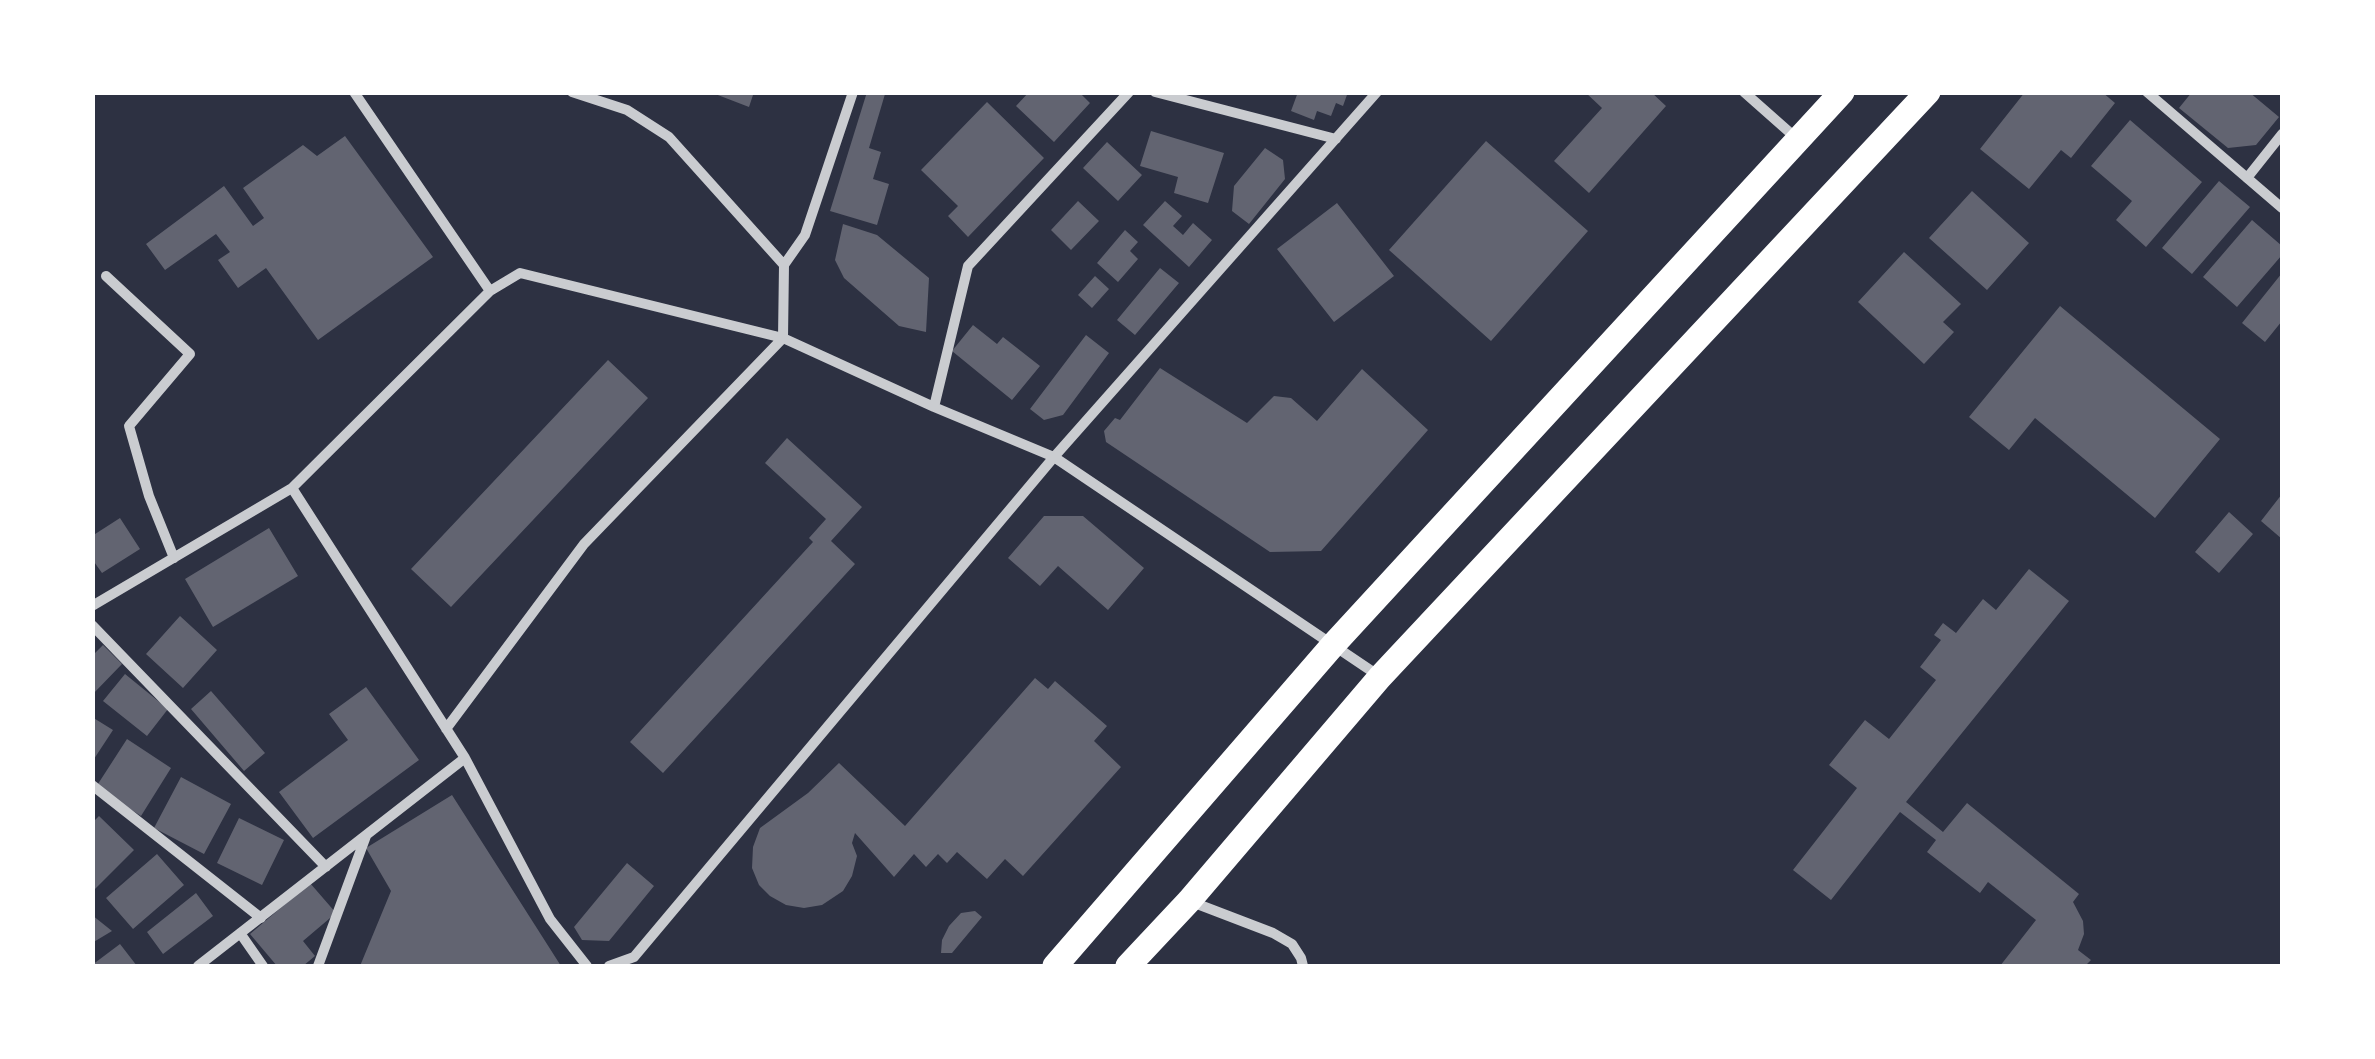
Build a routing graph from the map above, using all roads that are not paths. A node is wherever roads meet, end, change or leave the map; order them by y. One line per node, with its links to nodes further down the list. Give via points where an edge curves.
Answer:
1 (354, 92): 18 (street)
2 (572, 92): 16 (street, via 627,110 669,137)
3 (852, 92): 16 (street, via 805,235)
4 (1129, 92): 20 (street, via 968,266)
5 (1155, 92): 12 (street)
6 (1378, 92): 12 (street)
7 (1744, 92): 13 (street)
8 (1842, 92): 13 (main road)
9 (1928, 92): 27 (main road)
10 (2147, 92): 14 (street)
11 (2282, 134): 14 (street)
12 (1336, 139): 21 (street)
13 (1799, 141): 26 (main road)
14 (2248, 178): 15 (street)
15 (2282, 208)
16 (784, 264): 19 (street)
17 (106, 276): 23 (street, via 190,354 129,426)
18 (490, 290): 19 (street, via 520,272); 22 (street)
19 (784, 338): 20 (street); 28 (street, via 584,544)
20 (934, 407): 21 (street)
21 (1054, 457): 26 (street); 40 (street, via 634,957)
22 (292, 488): 23 (street); 28 (street)
23 (174, 558): 24 (street)
24 (92, 606)
25 (92, 625): 32 (street)
26 (1333, 645): 27 (street); 41 (main road)
27 (1380, 677): 33 (main road)
28 (446, 730): 29 (street)
29 (464, 758): 31 (street); 39 (street, via 550,919)
30 (92, 785): 34 (street)
31 (367, 835): 32 (street); 38 (street)
32 (326, 866): 34 (street)
33 (1190, 901): 42 (main road); 43 (street, via 1274,932 1292,944)
34 (260, 918): 35 (street)
35 (240, 934): 36 (street); 37 (street)
36 (198, 966)
37 (263, 966)
38 (318, 966)
39 (587, 966)
40 (609, 966)
41 (1055, 966)
42 (1128, 966)
43 (1303, 966)

